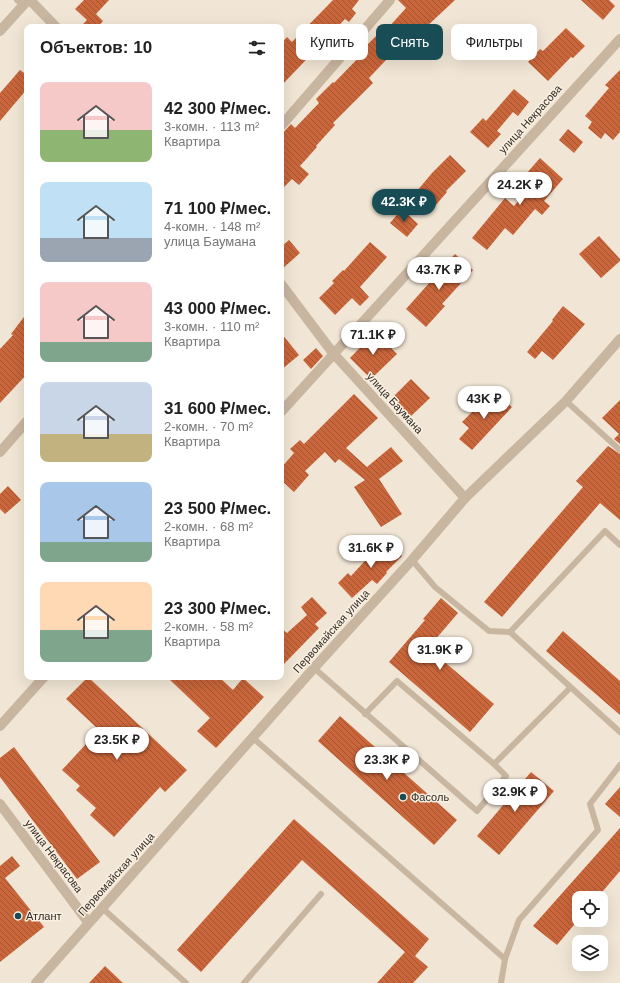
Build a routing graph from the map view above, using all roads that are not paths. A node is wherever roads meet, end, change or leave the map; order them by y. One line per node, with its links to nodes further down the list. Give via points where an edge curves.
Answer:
1 (390, 0): 6 (street)
2 (24, 1): 3 (street); 4 (street)
3 (52, 24)
4 (0, 31)
5 (620, 39): 9 (street, улица Некрасова)
6 (284, 123)
7 (284, 288): 9 (street, улица Баумана)
8 (620, 339): 10 (street, Первомайская улица)
9 (333, 353): 11 (street, улица Некрасова); 15 (street, улица Баумана)
10 (566, 401): 13 (lane); 15 (street, Первомайская улица)
11 (284, 409)
12 (24, 424): 14 (street)
13 (620, 450)
14 (0, 452)
15 (465, 498): 17 (street, Первомайская улица)
16 (620, 545): 18 (lane, via 605,531)
17 (412, 560): 18 (lane, via 435,586 489,631); 19 (street, Первомайская улица)
18 (510, 632): 21 (lane)
19 (314, 668): 22 (lane); 25 (street, Первомайская улица)
20 (41, 680): 23 (street)
21 (570, 688): 24 (lane); 26 (lane)
22 (365, 714): 26 (lane, via 397,681); 26 (lane, via 477,811 506,776)
23 (0, 726)
24 (620, 732)
25 (253, 738): 30 (street, Первомайская улица); 32 (lane)
26 (494, 764)
27 (620, 765): 32 (lane, via 590,804 598,830 519,920)
28 (0, 804): 31 (street, улица Некрасова)
29 (321, 894): 35 (lane)
30 (102, 907): 31 (street, Первомайская улица); 34 (lane)
31 (88, 922): 33 (street, Первомайская улица)
32 (505, 959): 36 (lane)
33 (36, 983)
34 (186, 983)
35 (244, 983)
36 (502, 983)

